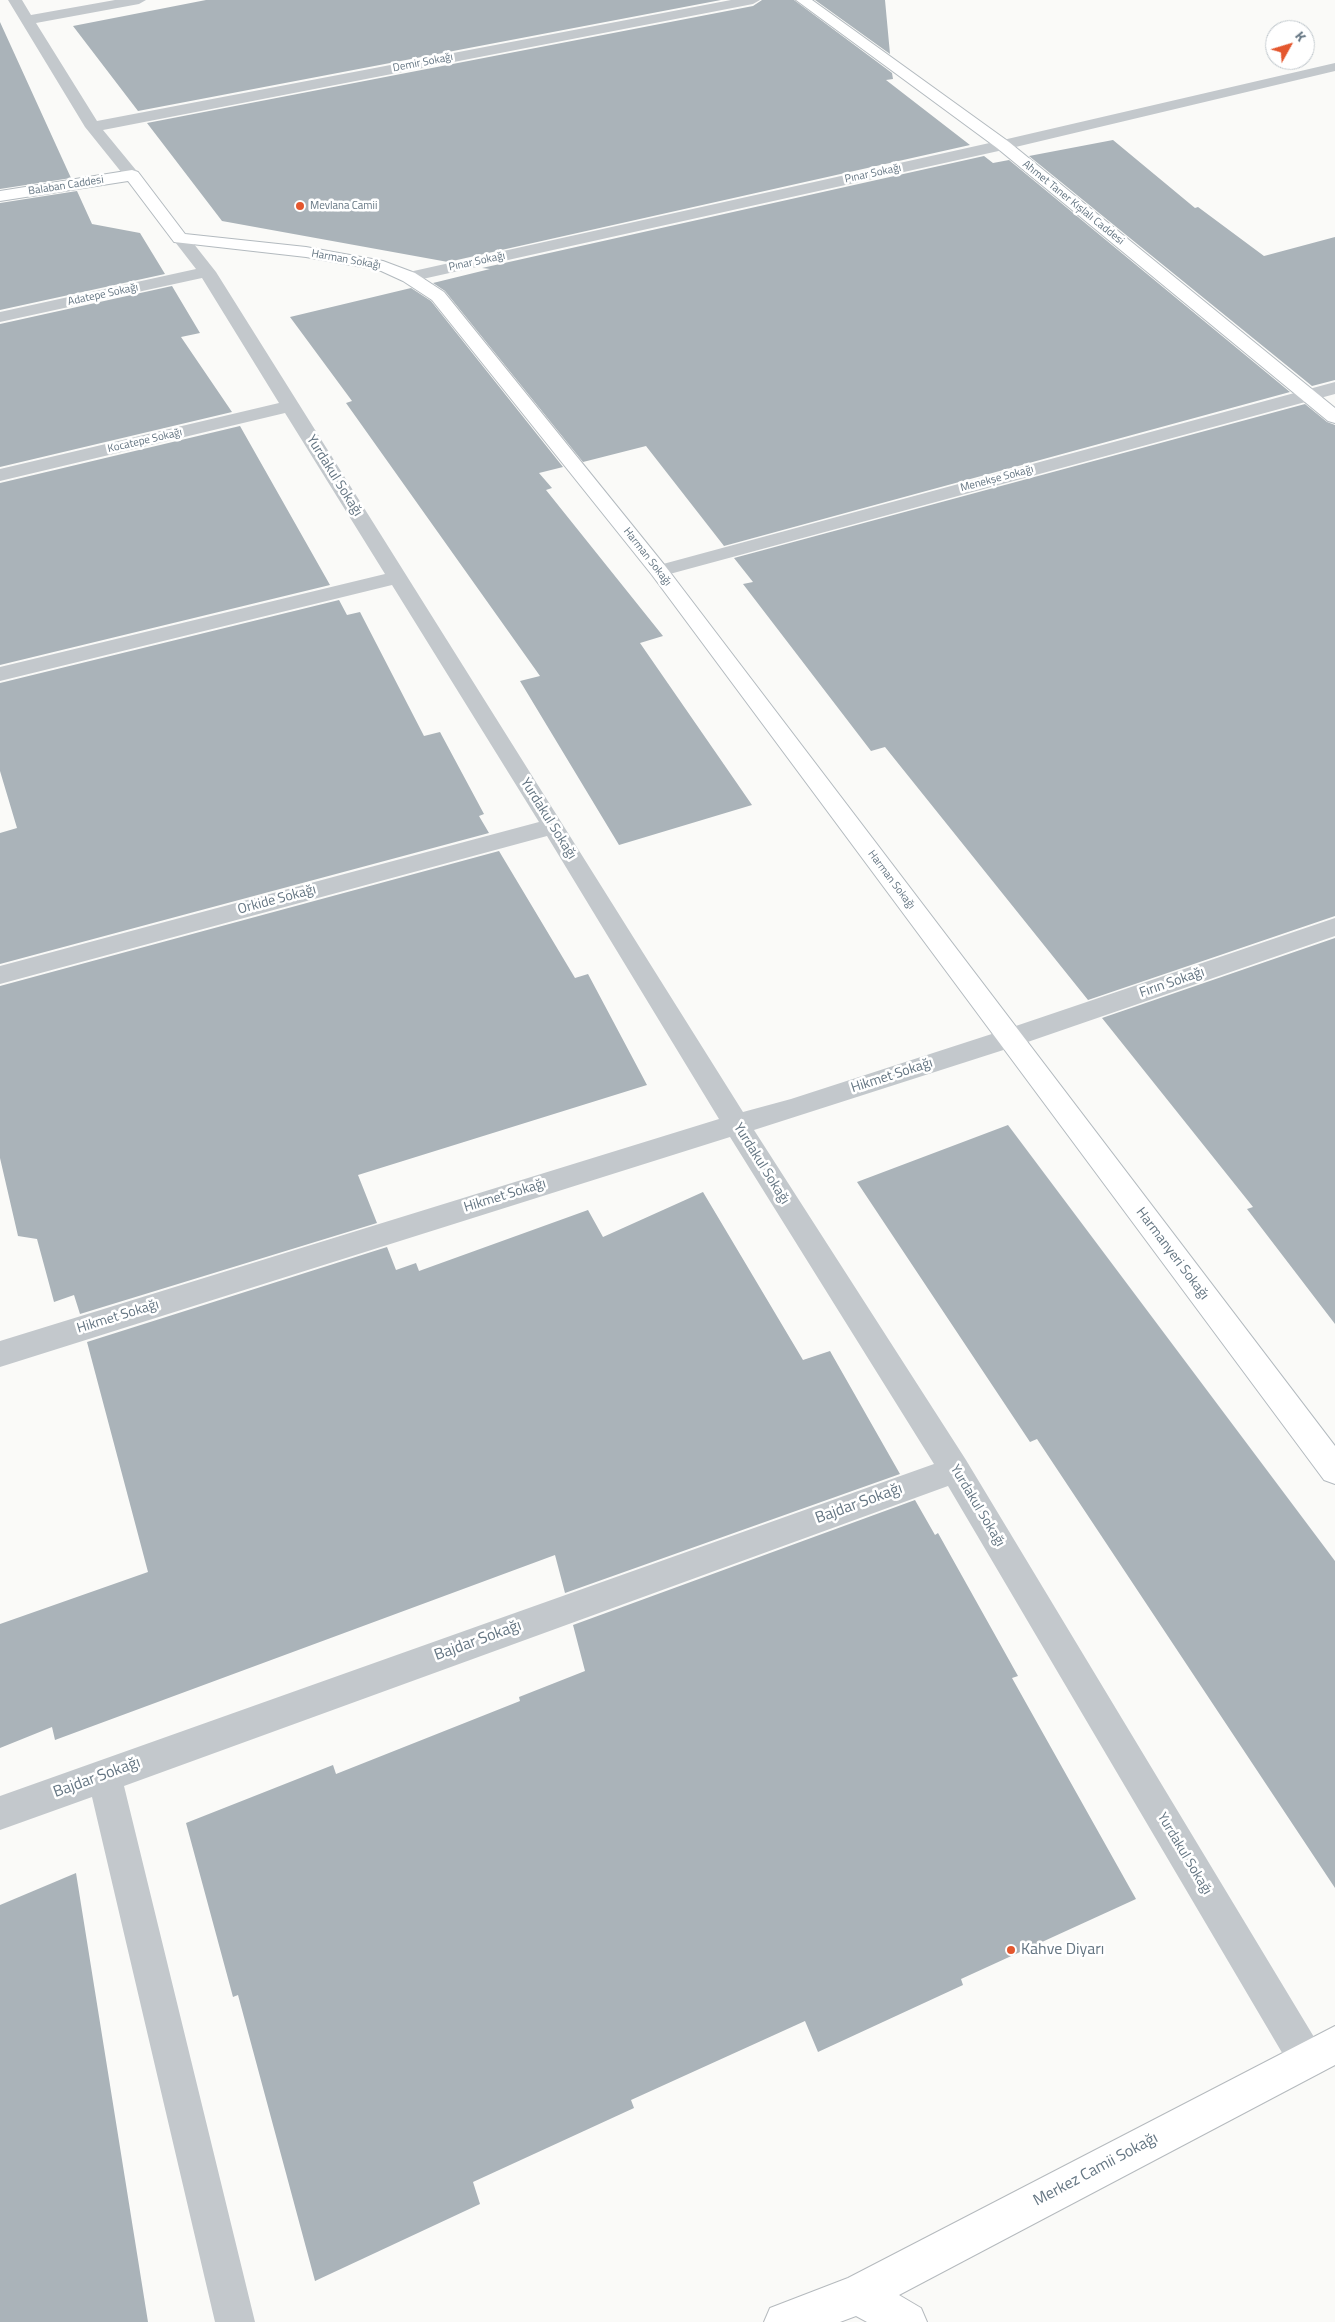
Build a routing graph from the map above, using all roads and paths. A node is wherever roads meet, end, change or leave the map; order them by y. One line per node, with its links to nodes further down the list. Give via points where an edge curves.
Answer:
1 (15, 0): 5 (street)
2 (138, 0): 5 (street)
3 (753, 0): 7 (street, Demir Sokağı)
4 (803, 0): 8 (street, Ahmet Taner Kışlalı Caddesi)
5 (28, 20): 7 (street)
6 (1335, 67): 8 (street, Pınar Sokağı)
7 (93, 127): 9 (street)
8 (1003, 145): 13 (street, Pınar Sokağı); 16 (street, Ahmet Taner Kışlalı Caddesi)
9 (132, 176): 10 (street, Balaban Caddesi); 11 (street)
10 (0, 196)
11 (180, 238): 12 (street); 13 (street, Harman Sokağı, via 306,252 383,266)
12 (207, 272): 14 (street, Adatepe Sokağı); 17 (street, Yurdakul Sokağı)
13 (409, 277): 20 (street, Harman Sokağı, via 438,296)
14 (0, 317)
15 (1335, 388): 16 (street, Menekşe Sokağı)
16 (1308, 395): 18 (street, Ahmet Taner Kışlalı Caddesi); 20 (street, Menekşe Sokağı)
17 (290, 406): 19 (street, Kocatepe Sokağı); 21 (street, Yurdakul Sokağı)
18 (1335, 417)
19 (0, 475)
20 (659, 571): 26 (street, Harman Sokağı)
21 (397, 577): 22 (street); 23 (street, Yurdakul Sokağı)
22 (0, 674)
23 (553, 826): 25 (street, Orkide Sokağı); 27 (street, Yurdakul Sokağı)
24 (1335, 927): 26 (street, Fırın Sokağı)
25 (0, 975)
26 (1010, 1038): 27 (street, Hikmet Sokağı); 30 (street, Harmanyeri Sokağı)
27 (736, 1124): 28 (street, Hikmet Sokağı); 29 (street, Yurdakul Sokağı)
28 (0, 1354)
29 (955, 1470): 31 (street, Bajdar Sokağı); 33 (street, Yurdakul Sokağı)
30 (1335, 1470)
31 (104, 1775): 32 (street, Bajdar Sokağı); 35 (street)
32 (0, 1813)
33 (1321, 2053): 34 (street, Merkez Camii Sokağı)
34 (858, 2295): 36 (street, Merkez Camii Sokağı); 37 (street)
35 (235, 2322)
36 (784, 2322)
37 (907, 2322)

